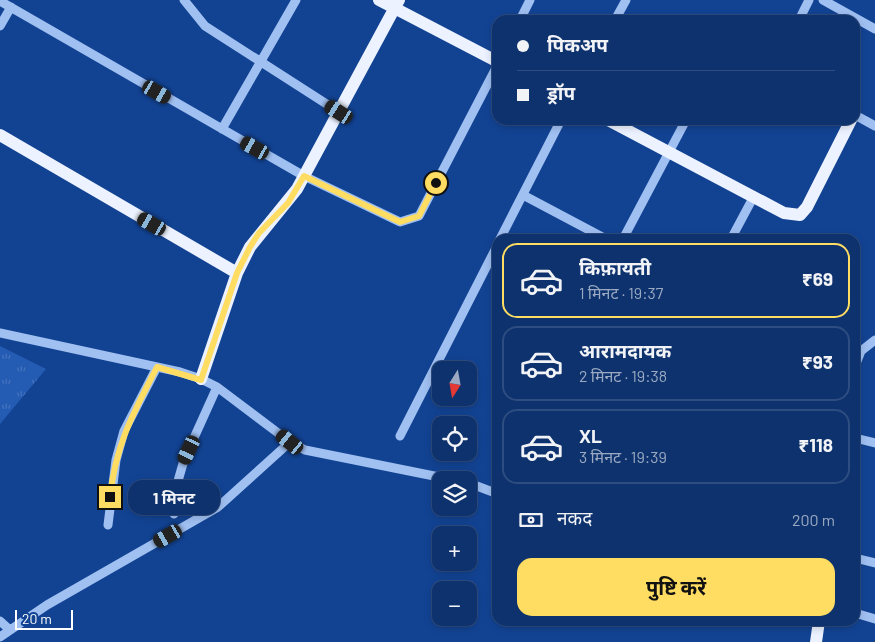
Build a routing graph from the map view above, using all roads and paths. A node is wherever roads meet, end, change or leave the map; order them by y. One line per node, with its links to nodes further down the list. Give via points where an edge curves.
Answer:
1 (184, 0): 19 (street, via 205,26)
2 (296, 0): 19 (street)
3 (380, 0): 9 (main road)
4 (530, 0): 11 (street)
5 (626, 0): 12 (street)
6 (810, 0): 13 (street)
7 (822, 0): 14 (street)
8 (0, 1): 10 (street)
9 (397, 4): 18 (main road); 21 (main road)
10 (11, 7): 16 (street); 28 (street)
11 (522, 15)
12 (618, 15)
13 (802, 15)
14 (849, 15)
15 (860, 21): 17 (street)
16 (0, 26)
17 (875, 29)
18 (492, 59)
19 (260, 63): 21 (street); 28 (street)
20 (492, 75): 31 (street, via 419,216 400,222)
21 (339, 112): 31 (main road)
22 (860, 118): 27 (street)
23 (558, 125): 32 (street)
24 (618, 125): 30 (main road)
25 (683, 125): 30 (street)
26 (848, 125): 33 (main road, via 800,215 784,213)
27 (875, 126)
28 (222, 129): 31 (street)
29 (0, 135): 39 (main road)
30 (669, 152): 33 (main road); 36 (street)
31 (304, 176): 39 (main road, via 288,203 259,233)
32 (523, 195): 34 (street); 35 (street)
33 (754, 196): 37 (street)
34 (503, 234)
35 (597, 234)
36 (627, 234)
37 (734, 234)
38 (492, 256): 46 (street)
39 (237, 273): 44 (main road)
40 (0, 333): 43 (street)
41 (875, 340): 42 (street)
42 (860, 354)
43 (157, 367): 44 (street); 54 (street, via 124,431 116,460)
44 (201, 380): 45 (street)
45 (217, 387): 48 (street); 53 (street, via 184,460)
46 (400, 436)
47 (860, 439): 49 (street)
48 (290, 442): 50 (street, via 324,455); 61 (street, via 218,506 47,605)
49 (875, 443)
50 (432, 476)
51 (477, 487): 52 (street)
52 (492, 492)
53 (174, 514)
54 (108, 525)
55 (860, 559): 56 (street)
56 (875, 563)
57 (860, 614): 58 (street)
58 (875, 619)
59 (0, 621): 61 (street)
60 (818, 626): 63 (main road)
61 (10, 630): 62 (street)
62 (0, 637)
63 (816, 642)

